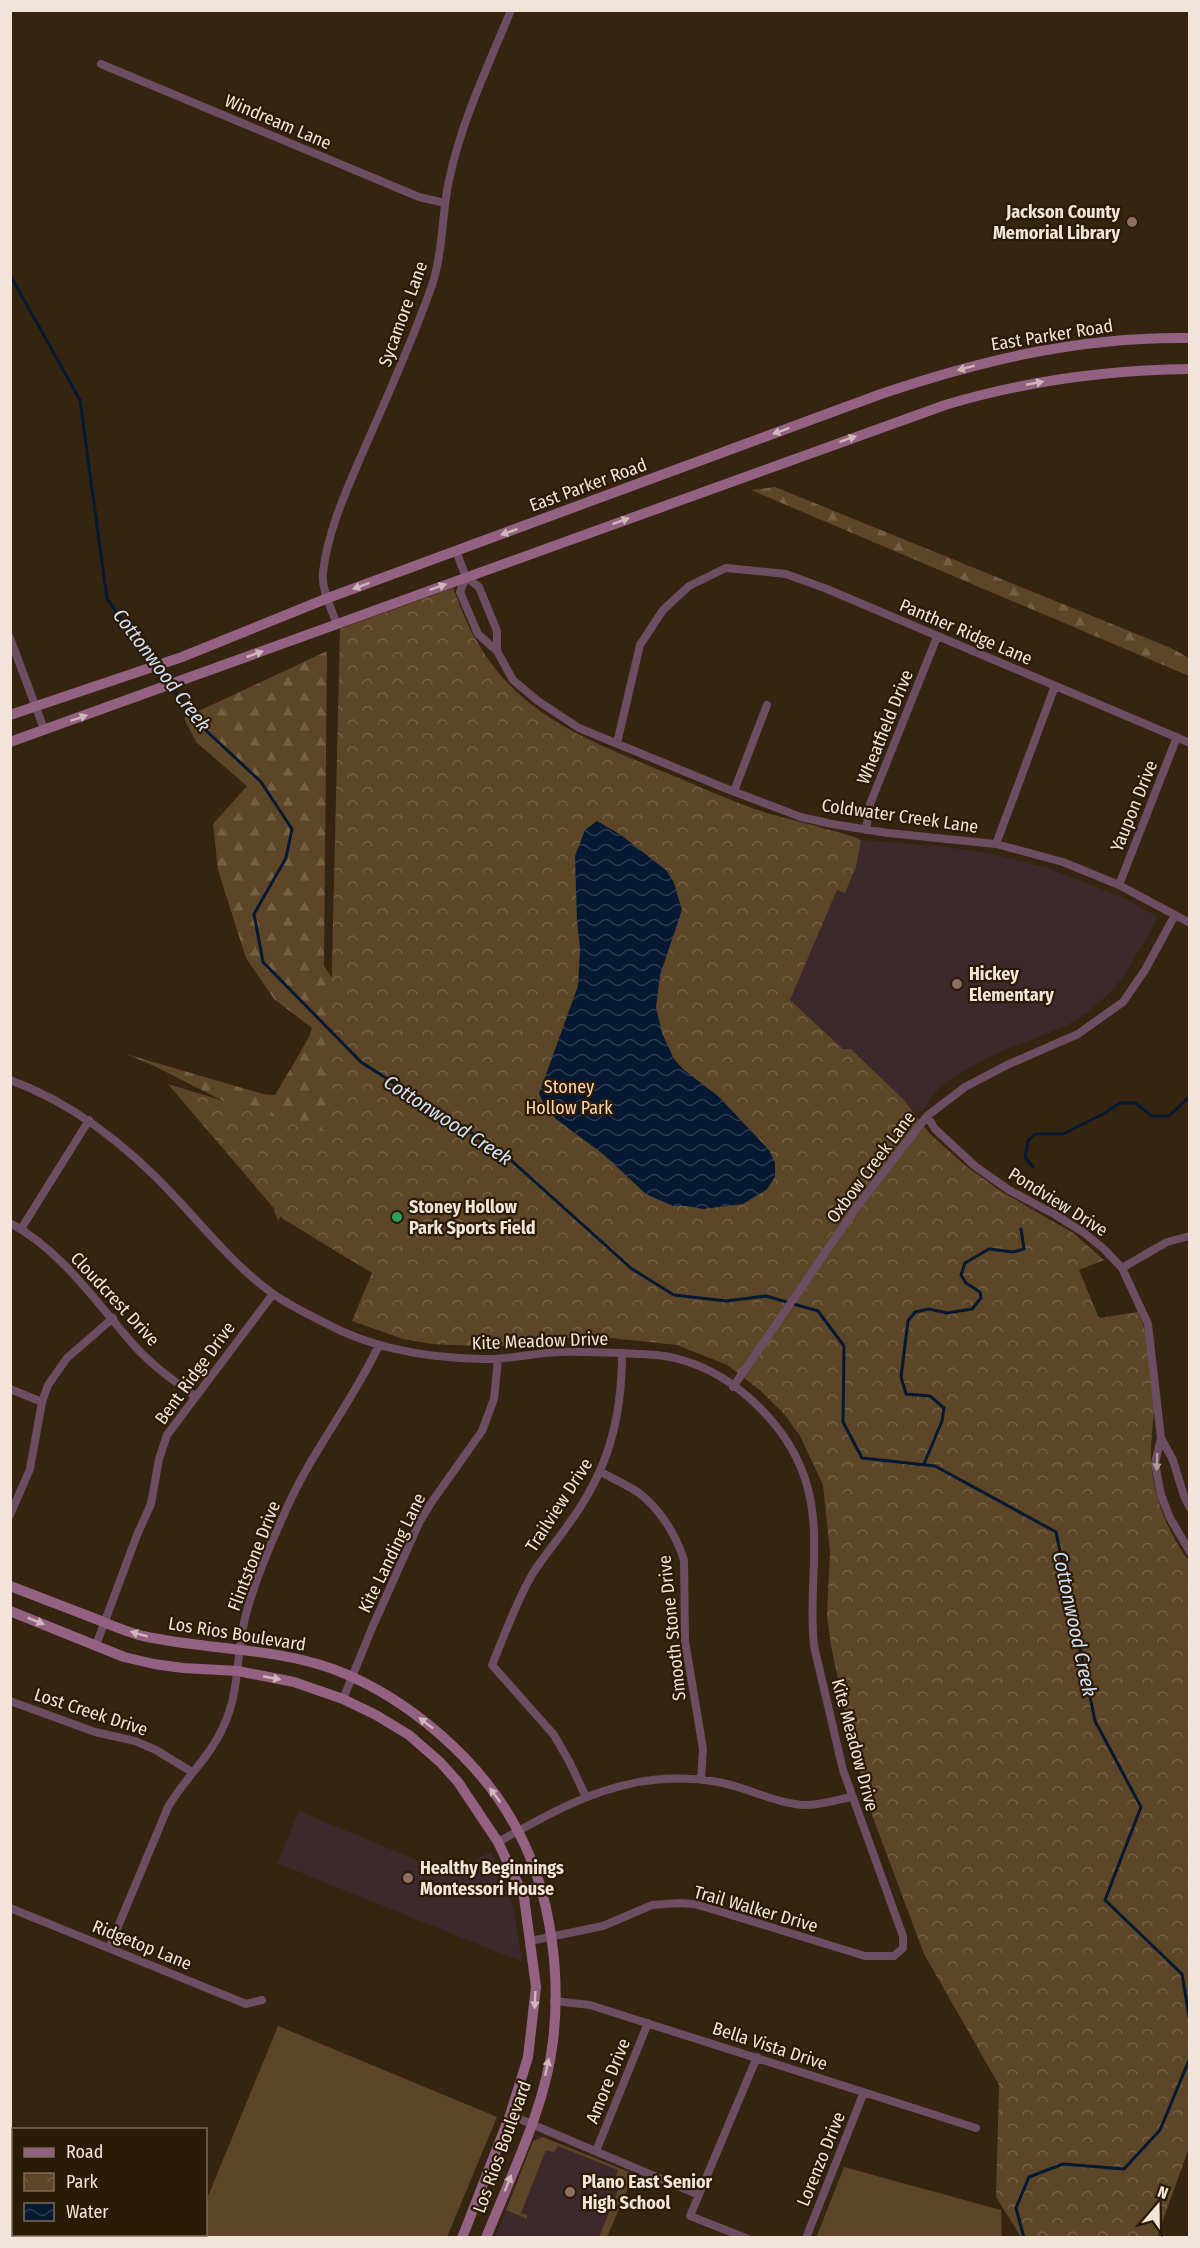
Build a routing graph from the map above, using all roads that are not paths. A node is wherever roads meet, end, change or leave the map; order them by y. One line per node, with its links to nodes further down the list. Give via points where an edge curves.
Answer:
1 (511, 10): 3 (street, Sycamore Lane, via 462,136)
2 (101, 64): 3 (street, Windream Lane, via 419,197)
3 (445, 203): 8 (street, Sycamore Lane, via 439,262 432,284 330,539 322,576)
4 (1190, 339): 6 (main road, East Parker Road, one-way to 6, via 1078,345 984,363 881,394)
5 (1190, 369): 7 (main road, one-way to 5, via 986,393 1100,373)
6 (456, 551): 7 (street, Coldwater Creek Lane); 8 (main road, East Parker Road, one-way to 8)
7 (465, 577): 9 (main road, one-way to 7); 12 (street, Coldwater Creek Lane, via 479,587 497,631); 12 (street, Coldwater Creek Lane, via 460,592 478,634)
8 (328, 598): 9 (street, Sycamore Lane); 14 (main road, East Parker Road, via 133,675)
9 (337, 624): 17 (main road, one-way to 9)
10 (937, 637): 13 (street, Panther Ridge Lane); 20 (street, Panther Ridge Lane, via 786,574 726,568 689,586 663,610 640,645); 23 (street, Wheatfield Drive, via 870,804)
11 (10, 638): 14 (street)
12 (497, 651): 20 (street, Coldwater Creek Lane, via 513,680 538,701 579,728)
13 (1055, 686): 18 (street, Panther Ridge Lane); 24 (street)
14 (36, 705): 16 (main road, East Parker Road); 17 (street)
15 (768, 705): 22 (street)
16 (10, 715)
17 (45, 729): 19 (main road)
18 (1177, 737): 21 (street, Panther Ridge Lane); 25 (street, Yaupon Drive)
19 (10, 742)
20 (617, 743): 22 (street, Coldwater Creek Lane)
21 (1190, 743)
22 (734, 791): 23 (street, Coldwater Creek Lane, via 801,817)
23 (866, 830): 24 (street, Coldwater Creek Lane)
24 (996, 844): 25 (street, Coldwater Creek Lane, via 1063,862)
25 (1119, 885): 26 (street, Coldwater Creek Lane)
26 (1175, 915): 27 (street, Coldwater Creek Lane); 29 (street, Oxbow Creek Lane, via 1123,1002 1078,1034 965,1087)
27 (1190, 923)
28 (10, 1080): 30 (street, Kite Meadow Drive)
29 (927, 1116): 34 (street, Pondview Drive, via 935,1129 975,1166 1083,1232); 40 (street, Oxbow Creek Lane, via 856,1208)
30 (89, 1120): 32 (street); 35 (street, Kite Meadow Drive, via 149,1170 222,1248)
31 (10, 1223): 32 (street, Cloudcrest Drive)
32 (21, 1228): 36 (street, Cloudcrest Drive, via 63,1264)
33 (1190, 1236): 34 (street, via 1167,1242)
34 (1122, 1268): 44 (street, Pondview Drive, via 1148,1324)
35 (273, 1294): 37 (street, Kite Meadow Drive, via 334,1328); 42 (street, Bent Ridge Drive)
36 (113, 1318): 42 (street, Cloudcrest Drive, via 133,1344); 43 (street, via 67,1358 48,1385)
37 (379, 1345): 39 (street, Kite Meadow Drive, via 436,1356); 54 (street, Flintstone Drive, via 365,1376 318,1446 286,1510 250,1601)
38 (622, 1353): 39 (street, Kite Meadow Drive, via 559,1352); 40 (street, Kite Meadow Drive, via 680,1359 710,1371); 45 (street, Trailview Drive, via 618,1417)
39 (498, 1359): 56 (street, Kite Landing Lane, via 494,1399 482,1431 419,1523)
40 (733, 1387): 62 (street, Kite Meadow Drive, via 752,1400 777,1427 796,1456 807,1484 815,1539 814,1646)
41 (10, 1389): 43 (street)
42 (196, 1398): 52 (street, Bent Ridge Drive, via 167,1435 151,1504)
43 (42, 1402): 47 (street, via 30,1469)
44 (1161, 1438): 46 (street, Pondview Drive); 48 (street, Pondview Drive, one-way to 48, via 1155,1463 1161,1495 1170,1518)
45 (601, 1472): 60 (street, Smooth Stone Drive, via 638,1492 658,1511 684,1560 685,1641 703,1749); 61 (street, Trailview Drive, via 532,1574 492,1665 554,1735)
46 (1190, 1508)
47 (10, 1515)
48 (1186, 1538): 49 (street, Pondview Drive)
49 (1190, 1552)
50 (10, 1586): 52 (main road, Los Rios Boulevard)
51 (10, 1611): 53 (main road, Los Rios Boulevard, one-way to 53)
52 (105, 1622): 53 (street, Bent Ridge Drive); 54 (main road, Los Rios Boulevard, one-way to 52, via 140,1635)
53 (96, 1645): 55 (main road, Los Rios Boulevard, via 154,1664)
54 (238, 1649): 55 (street, Flintstone Drive); 56 (main road, Los Rios Boulevard, via 300,1659)
55 (238, 1671): 57 (main road, Los Rios Boulevard, one-way to 57, via 294,1682); 59 (street, Flintstone Drive, via 225,1724 211,1750)
56 (351, 1677): 57 (street, Kite Landing Lane); 63 (main road, Los Rios Boulevard, one-way to 56, via 496,1795 429,1724)
57 (343, 1699): 64 (main road, Los Rios Boulevard, via 409,1735 440,1762)
58 (10, 1701): 59 (street, Lost Creek Drive, via 95,1732 135,1741)
59 (192, 1772): 68 (street, Flintstone Drive, via 168,1807)
60 (701, 1780): 61 (street, via 642,1781); 62 (street, via 739,1786 796,1804)
61 (586, 1797): 63 (street)
62 (851, 1797): 69 (street, Kite Meadow Drive, via 903,1936)
63 (518, 1831): 64 (street); 66 (main road, Los Rios Boulevard, via 541,1887)
64 (498, 1842): 67 (main road, Los Rios Boulevard, via 524,1897)
65 (10, 1908): 68 (street, Ridgetop Lane)
66 (551, 1938): 67 (street, Trail Walker Drive); 69 (street, Trail Walker Drive, via 603,1926 652,1905 679,1903 715,1910 864,1956 894,1956); 71 (main road, Los Rios Boulevard)
67 (530, 1941): 75 (main road, Los Rios Boulevard, one-way to 75, via 535,2005 528,2056)
68 (109, 1948): 70 (street, Ridgetop Lane, via 246,2004)
69 (903, 1948)
70 (262, 2000)
71 (554, 2001): 72 (street, Bella Vista Drive, via 590,2005); 76 (main road, Los Rios Boulevard, one-way to 71, via 552,2042)
72 (648, 2023): 73 (street, Bella Vista Drive); 78 (street, Amore Drive)
73 (757, 2057): 74 (street, Bella Vista Drive); 79 (street)
74 (864, 2092): 77 (street, Bella Vista Drive); 83 (street, Lorenzo Drive)
75 (510, 2115): 76 (street); 80 (main road, Los Rios Boulevard)
76 (532, 2124): 78 (street); 81 (main road, Los Rios Boulevard, one-way to 76)
77 (976, 2128)
78 (596, 2151): 79 (street)
79 (699, 2195): 82 (street, via 690,2216)
80 (462, 2238)
81 (486, 2238)
82 (746, 2238)
83 (806, 2238)

